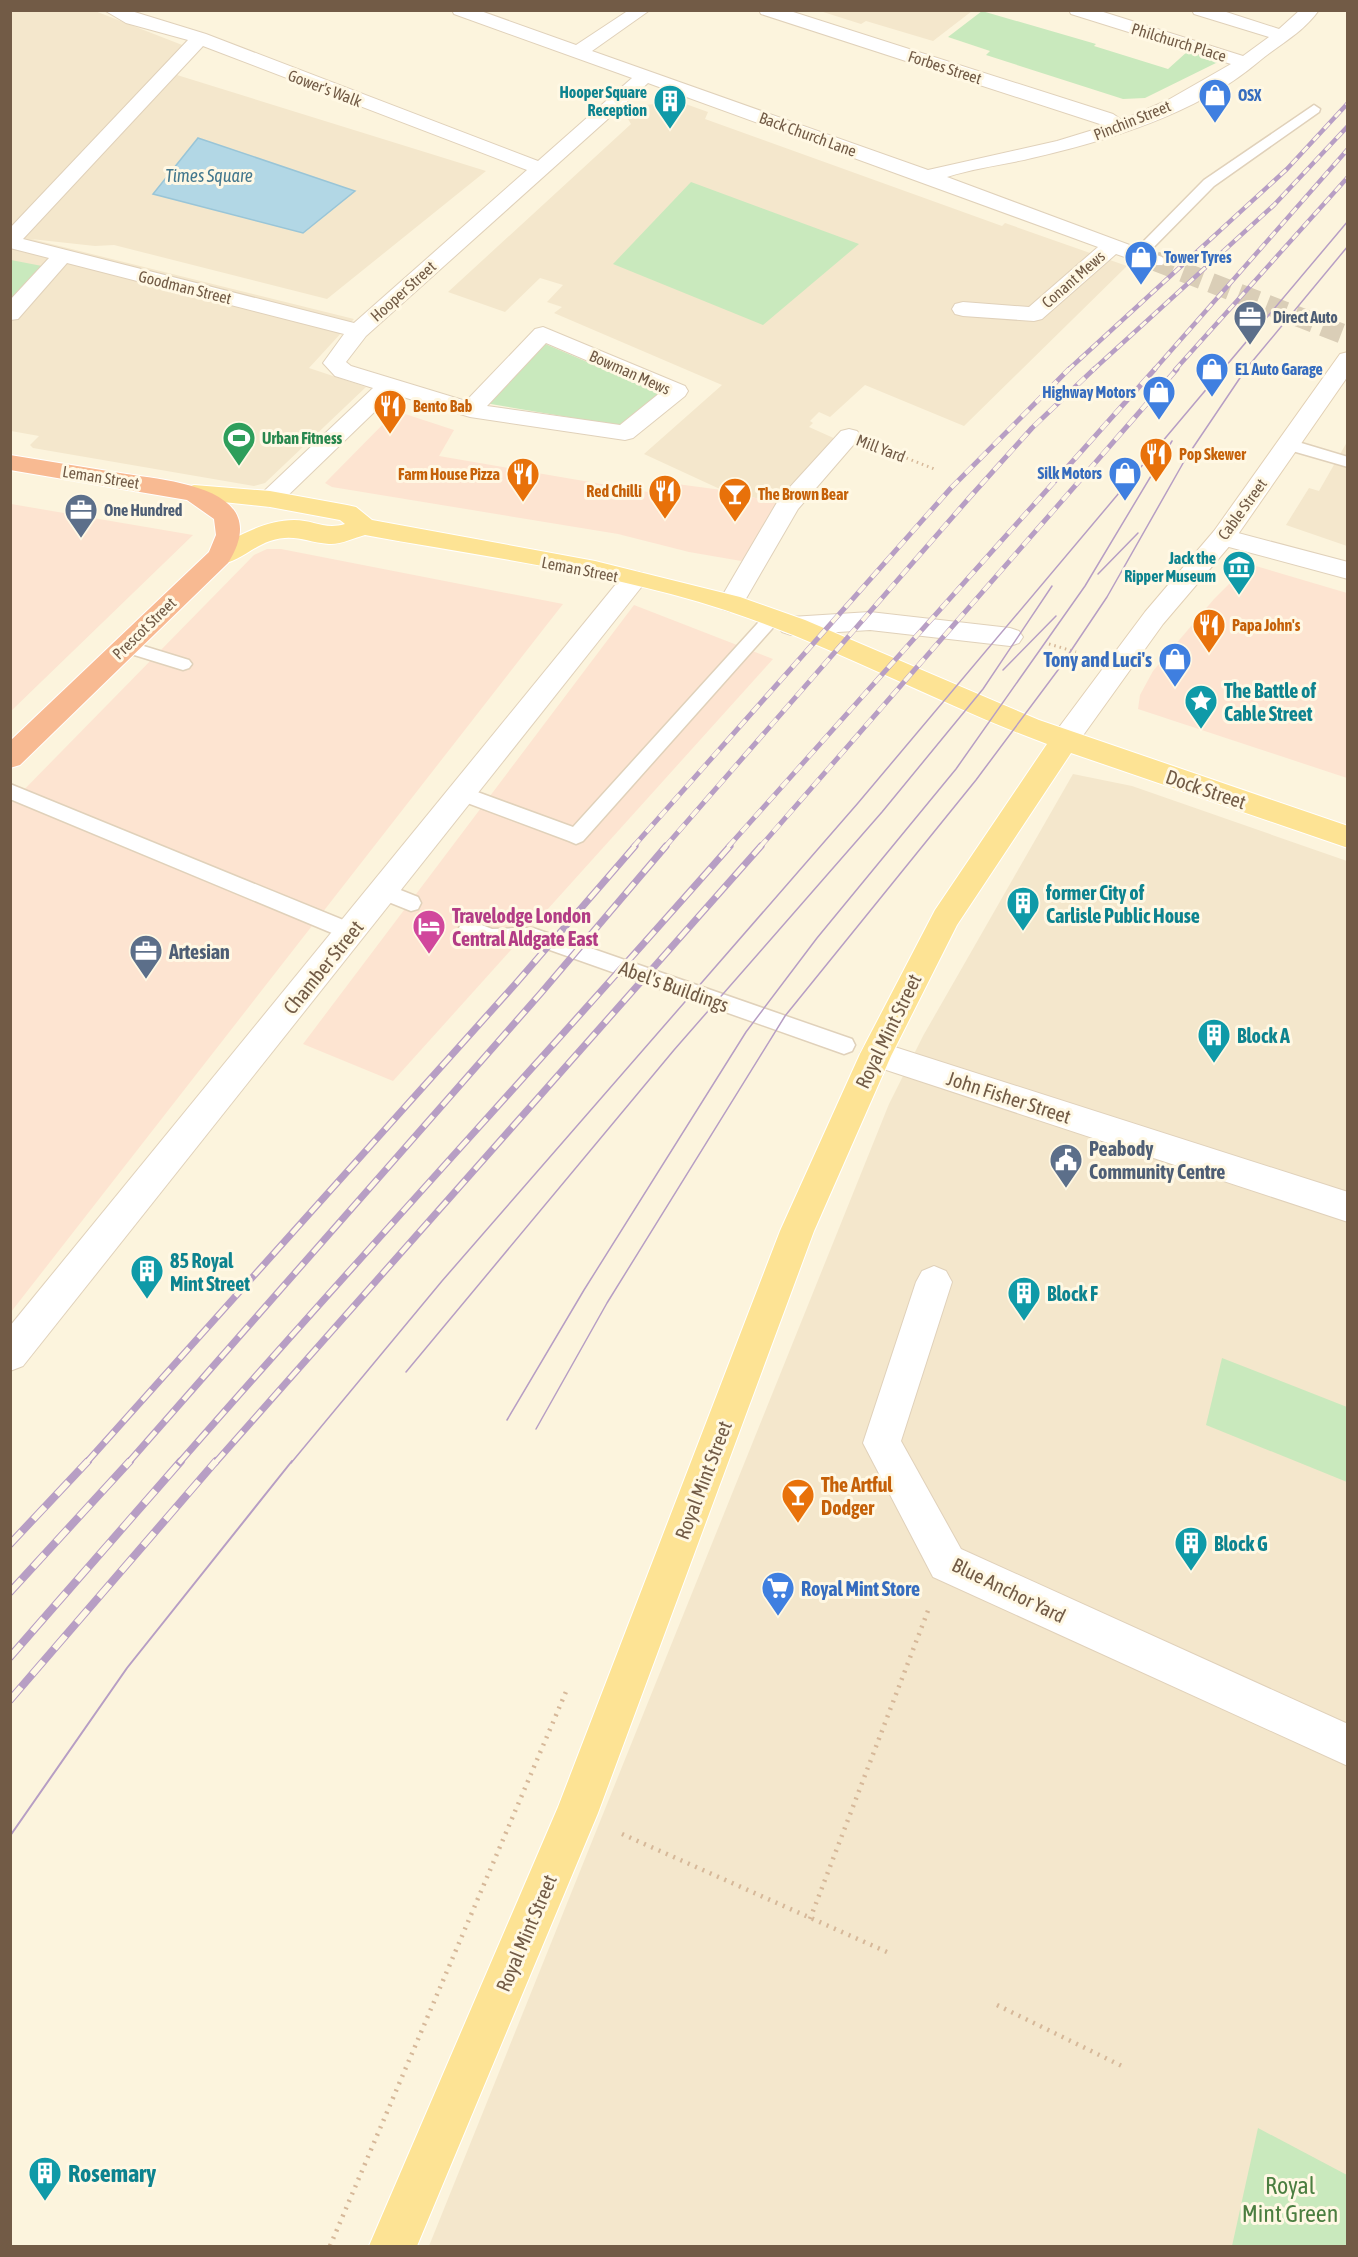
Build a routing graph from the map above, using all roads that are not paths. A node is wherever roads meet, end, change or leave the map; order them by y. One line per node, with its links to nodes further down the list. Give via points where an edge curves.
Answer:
1 (111, 10): 9 (street, Gower's Walk, via 132,20)
2 (460, 10): 10 (street, Back Church Lane)
3 (642, 10): 10 (street)
4 (767, 10): 14 (street, Forbes Street, via 1096,115)
5 (1077, 10): 11 (street, Philchurch Place)
6 (1200, 10): 8 (street)
7 (1311, 10): 8 (street, Pinchin Street)
8 (1284, 36): 11 (street, Pinchin Street)
9 (200, 38): 15 (street, Gower's Walk); 17 (street, Goodman Street)
10 (580, 51): 12 (street, Back Church Lane)
11 (1247, 63): 14 (street, Pinchin Street, via 1200,91)
12 (645, 76): 15 (street, Hooper Street); 16 (street, Back Church Lane)
13 (1314, 109): 20 (lane, via 1209,183)
14 (1121, 127): 16 (street, Pinchin Street)
15 (539, 168): 23 (street, Hooper Street)
16 (929, 177): 18 (street, Back Church Lane)
17 (10, 242): 19 (street, Goodman Street)
18 (1113, 246): 20 (street, Back Church Lane); 21 (street, Conant Mews, via 1034,314)
19 (63, 255): 22 (street); 23 (street, Goodman Street)
20 (1146, 258)
21 (963, 309)
22 (10, 314)
23 (358, 332): 25 (street, Hooper Street, via 334,363)
24 (1347, 359): 28 (street, Cable Street)
25 (383, 391): 26 (street); 32 (street)
26 (474, 418): 26 (street, Bowman Mews, via 543,334 677,391 625,433)
27 (849, 435): 38 (street, Mill Yard, via 788,505)
28 (1288, 444): 30 (lane); 34 (street, Cable Street)
29 (10, 462): 31 (highway, Leman Street)
30 (1347, 462)
31 (194, 493): 32 (main road, Leman Street); 35 (highway, Prescot Street, via 226,516 230,528 228,542)
32 (270, 499): 33 (main road, Leman Street, via 347,513)
33 (365, 527): 35 (main road, Leman Street, via 331,536 294,528 261,536); 37 (main road, Leman Street)
34 (1223, 537): 36 (street); 43 (street, Cable Street, via 1154,618)
35 (219, 557): 41 (highway, Prescot Street)
36 (1347, 571)
37 (634, 579): 38 (main road, Leman Street); 46 (street, Chamber Street)
38 (731, 603): 39 (main road, Leman Street)
39 (782, 622): 40 (street, Leman Street, via 870,621); 43 (main road, Leman Street); 46 (lane, via 576,836)
40 (1010, 637)
41 (124, 646): 42 (lane); 44 (highway, Prescot Street)
42 (183, 664)
43 (1064, 741): 47 (main road, Dock Street); 52 (main road, Royal Mint Street)
44 (10, 758)
45 (10, 791): 51 (lane)
46 (461, 793): 48 (street, Chamber Street)
47 (1347, 837)
48 (383, 891): 49 (lane); 51 (street, Chamber Street)
49 (411, 903)
50 (469, 928): 52 (lane, Abel's Buildings, via 490,937 533,936)
51 (351, 932): 55 (street, Chamber Street)
52 (860, 1049): 53 (street, John Fisher Street); 57 (main road, Royal Mint Street, via 797,1231 577,1813)
53 (1347, 1207)
54 (934, 1282): 56 (street, Blue Anchor Yard, via 882,1443 946,1563)
55 (10, 1354)
56 (1347, 1745)
57 (393, 2247)

